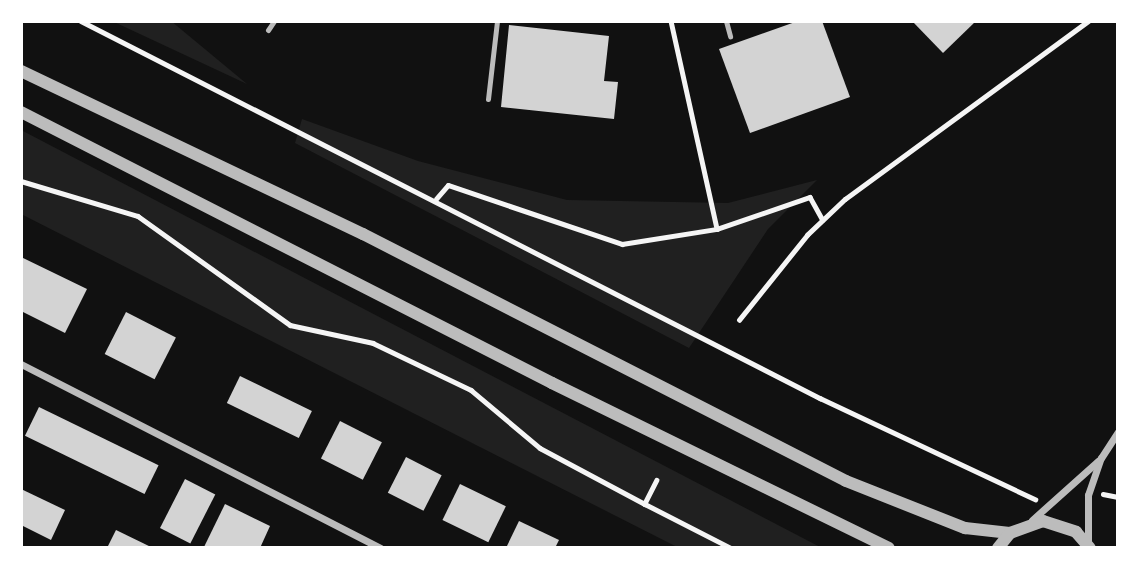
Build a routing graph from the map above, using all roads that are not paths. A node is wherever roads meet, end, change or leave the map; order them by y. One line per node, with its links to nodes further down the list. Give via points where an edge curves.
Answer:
1 (274, 21): 4 (lane)
2 (497, 21): 7 (lane)
3 (726, 21): 5 (lane)
4 (268, 30)
5 (730, 36)
6 (21, 71): 13 (street, via 363,234 890,502 965,528)
7 (488, 99)
8 (21, 112): 16 (street, via 552,383)
9 (21, 364): 15 (street)
10 (1118, 432): 11 (street)
11 (1101, 458): 12 (street); 14 (street, via 1088,495)
12 (1026, 525): 13 (street); 14 (street, via 1061,524)
13 (1010, 533): 17 (street)
14 (1089, 546)
15 (381, 548)
16 (889, 548)
17 (998, 548)

